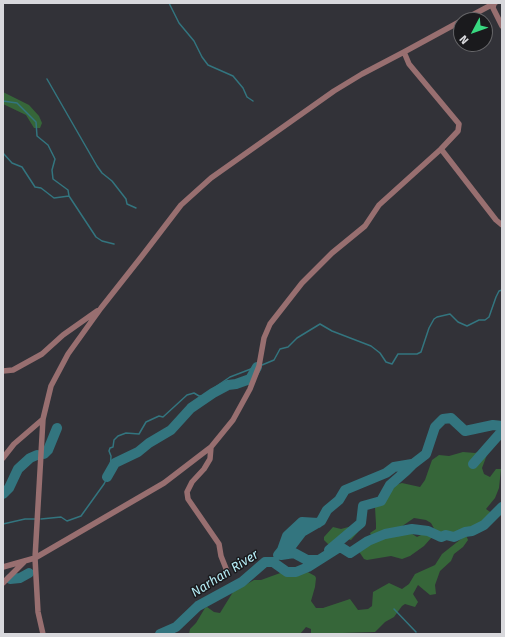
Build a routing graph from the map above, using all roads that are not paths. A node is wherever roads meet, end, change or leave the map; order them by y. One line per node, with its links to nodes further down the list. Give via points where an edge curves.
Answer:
1 (494, 3): 2 (street); 4 (street, via 493,8)
2 (478, 12)
3 (453, 26): 5 (street)
4 (502, 26)
5 (404, 52): 6 (street, via 409,64 459,124 458,131); 8 (street, via 362,74 305,110 198,189 181,205)
6 (441, 149): 7 (street); 11 (street, via 397,187 379,205 365,226 332,253 302,283 270,324 250,389 233,420)
7 (502, 225)
8 (101, 308): 9 (street, via 63,335 42,354 13,370); 10 (street, via 68,354 51,386)
9 (3, 369)
10 (43, 419): 12 (street, via 17,441); 13 (street)
11 (211, 447): 13 (street, via 164,483); 16 (street, via 210,459 186,492 188,499 219,544)
12 (3, 458)
13 (36, 558): 14 (street); 18 (street, via 38,612)
14 (26, 560): 15 (street); 17 (street)
15 (3, 567)
16 (228, 571)
17 (3, 583)
18 (43, 634)

